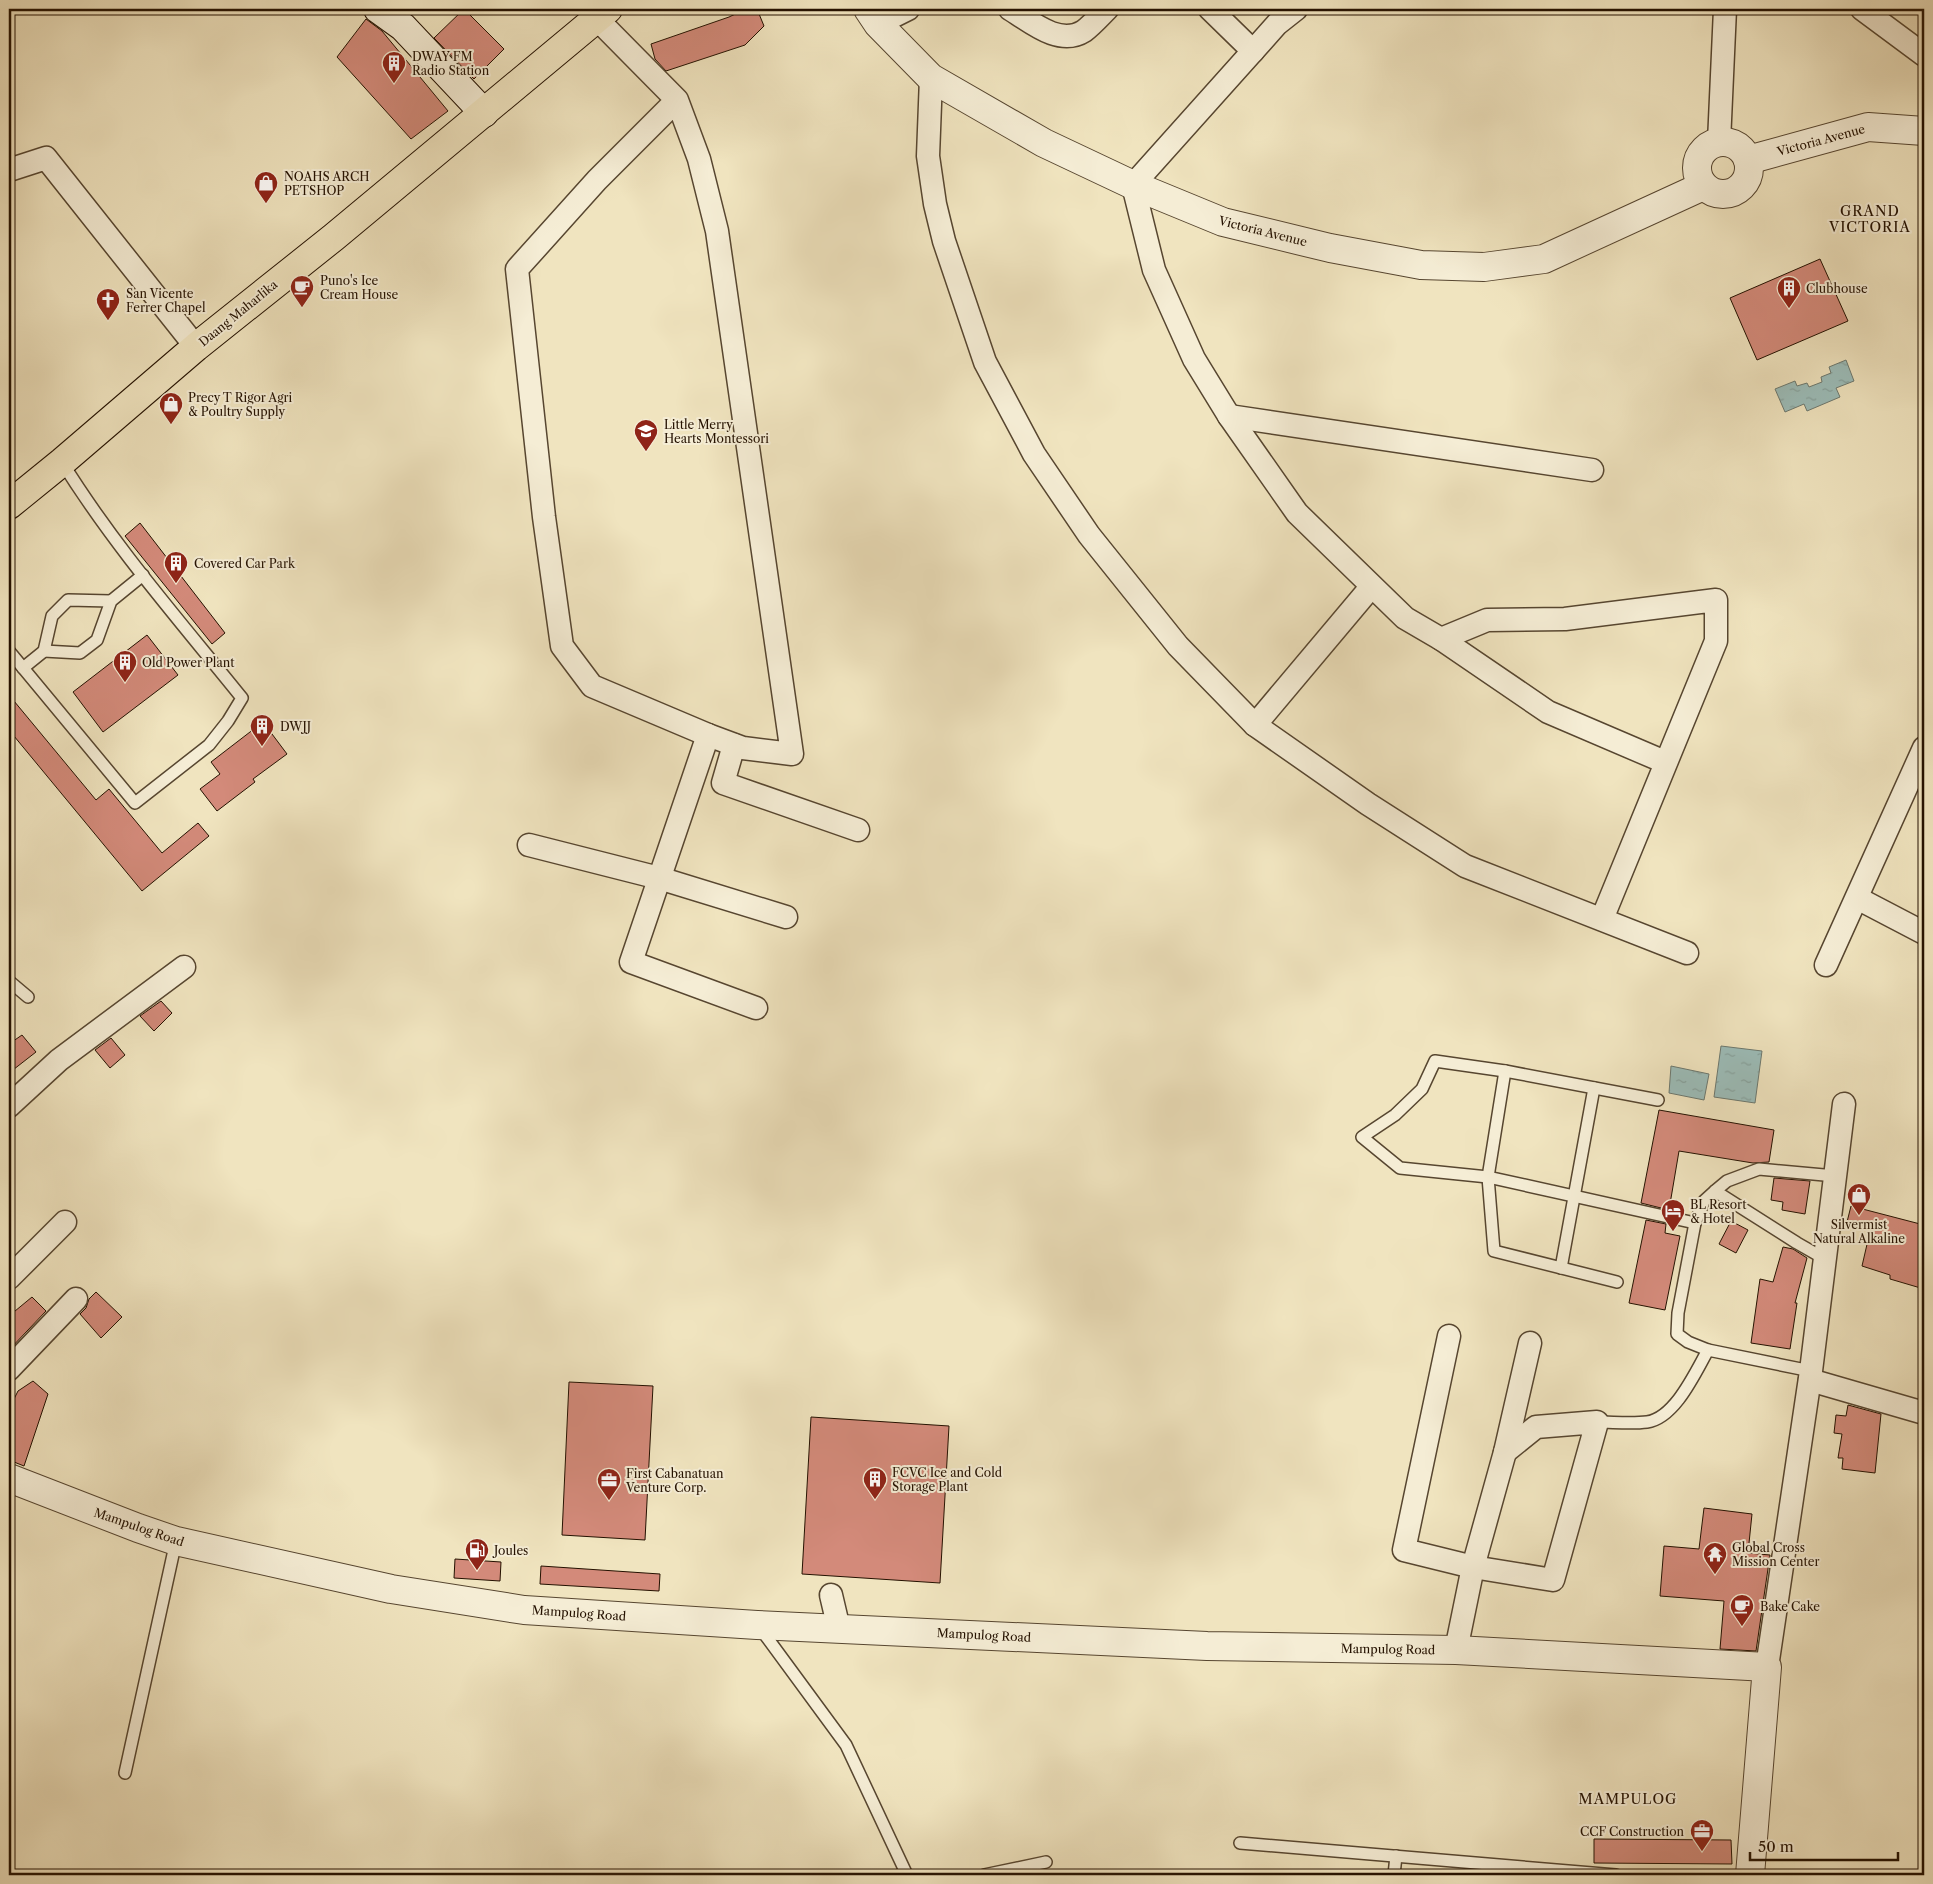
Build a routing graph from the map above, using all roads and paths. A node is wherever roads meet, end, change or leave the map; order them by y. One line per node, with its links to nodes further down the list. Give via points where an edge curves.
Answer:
1 (378, 9): 15 (street, via 403,28)
2 (908, 9): 10 (street)
3 (1010, 9): 4 (street, via 1051,34 1068,36 1084,31)
4 (1107, 9)
5 (1210, 9): 11 (street)
6 (1296, 9): 11 (street, via 1277,24)
7 (1725, 9): 17 (street)
8 (1862, 9): 12 (street)
9 (602, 14): 14 (street); 15 (highway, Daang Maharlika)
10 (873, 16): 13 (street, Victoria Avenue)
11 (1253, 51): 20 (street)
12 (1924, 55)
13 (931, 78): 20 (street, Victoria Avenue, via 1044,143); 34 (street, via 928,156 935,204 944,241 985,362 1034,454 1089,535 1178,646)
14 (676, 100): 35 (street, via 597,180 517,270 562,646 592,686); 36 (street, via 699,158 717,231 792,754)
15 (484, 114): 22 (highway, Daang Maharlika)
16 (1924, 131): 18 (street, Victoria Avenue, via 1868,127)
17 (1719, 142): 18 (street, via 1737,145); 21 (street, via 1704,148 1696,163 1698,179)
18 (1748, 160): 21 (street, via 1748,177 1736,191 1719,194)
19 (9, 170): 22 (street, via 46,158)
20 (1133, 185): 21 (street, Victoria Avenue, via 1223,222 1330,248 1421,265 1484,267 1544,259); 23 (street, via 1154,270 1194,359)
21 (1703, 186)
22 (196, 347): 24 (highway, Daang Maharlika)
23 (1229, 416): 25 (street); 28 (street, via 1297,513)
24 (62, 462): 26 (highway, Daang Maharlika); 27 (lane)
25 (1592, 470)
26 (9, 505)
27 (143, 575): 29 (lane); 33 (lane, via 242,698 209,746 135,803)
28 (1371, 587): 30 (street, via 1405,618); 34 (street)
29 (111, 601): 32 (lane, via 97,640 92,645 80,653); 32 (lane, via 68,600 52,616)
30 (1441, 639): 38 (street, via 1548,712); 38 (street, via 1487,620 1565,619 1716,600 1716,641)
31 (9, 651): 33 (lane)
32 (44, 651): 33 (lane)
33 (23, 668)
34 (1255, 725): 45 (street, via 1368,804 1465,866)
35 (708, 735): 36 (street); 42 (street)
36 (734, 744): 40 (street, via 723,783)
37 (1924, 748): 39 (street)
38 (1665, 762): 45 (street)
39 (1916, 790): 43 (street)
40 (858, 830)
41 (529, 845): 42 (street)
42 (659, 878): 44 (street); 52 (street, via 631,962)
43 (1857, 898): 46 (street); 48 (street)
44 (786, 917)
45 (1602, 919): 47 (street)
46 (1924, 933)
47 (1687, 953)
48 (1826, 965)
49 (184, 967): 57 (street, via 59,1060)
50 (9, 981): 51 (lane)
51 (28, 997)
52 (756, 1008)
53 (1505, 1071): 54 (lane); 59 (lane); 59 (lane, via 1435,1061 1422,1089 1395,1116 1362,1137 1400,1168)
54 (1594, 1088): 55 (lane); 61 (lane)
55 (1658, 1100)
56 (1844, 1104): 58 (street)
57 (9, 1106)
58 (1835, 1176): 60 (lane, via 1759,1169 1727,1181); 64 (street)
59 (1488, 1177): 61 (lane); 65 (lane, via 1494,1251)
60 (1715, 1192): 63 (lane, via 1704,1201); 64 (lane)
61 (1573, 1197): 63 (lane); 65 (lane)
62 (66, 1222): 66 (street)
63 (1695, 1223): 71 (lane, via 1678,1312 1677,1334)
64 (1825, 1258): 73 (street)
65 (1561, 1268): 67 (lane)
66 (9, 1278)
67 (1617, 1282)
68 (76, 1299): 72 (street)
69 (1448, 1336): 79 (street, via 1404,1550)
70 (1530, 1343): 76 (street)
71 (1708, 1350): 73 (lane); 75 (lane, via 1669,1412 1649,1422)
72 (9, 1369)
73 (1811, 1375): 74 (street); 84 (street)
74 (1924, 1413)
75 (1597, 1422): 76 (street, via 1536,1427); 79 (street, via 1553,1580)
76 (1505, 1452): 79 (street)
77 (9, 1478): 78 (street, Mampulog Road)
78 (176, 1541): 81 (street, Mampulog Road, via 391,1589 502,1607); 85 (lane)
79 (1473, 1567): 83 (street)
80 (831, 1595): 82 (street)
81 (757, 1625): 82 (street, Mampulog Road); 89 (lane, via 846,1745)
82 (839, 1629): 83 (street, Mampulog Road, via 1207,1646)
83 (1456, 1650): 84 (street, Mampulog Road)
84 (1767, 1666): 93 (street)
85 (125, 1773)
86 (1240, 1843): 87 (lane)
87 (1396, 1856): 91 (lane); 92 (lane)
88 (1046, 1862): 90 (lane)
89 (907, 1875)
90 (984, 1875)
91 (1394, 1875)
92 (1616, 1875)
93 (1750, 1875)

